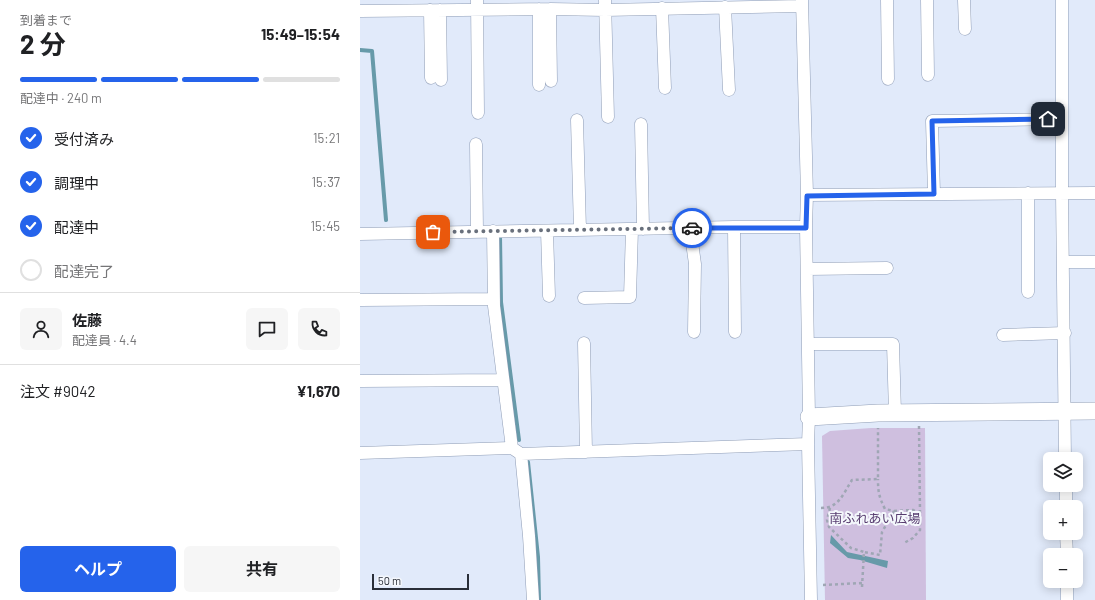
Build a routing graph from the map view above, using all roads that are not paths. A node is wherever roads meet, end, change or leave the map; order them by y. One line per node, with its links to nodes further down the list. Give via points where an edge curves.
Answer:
1 (886, 0): 17 (street)
2 (927, 0): 15 (street)
3 (964, 0): 14 (street)
4 (1062, 0): 24 (street)
5 (802, 3): 6 (street); 32 (street)
6 (728, 4): 10 (street); 21 (street)
7 (402, 5): 12 (street); 13 (street)
8 (477, 5): 11 (street); 12 (street); 22 (street)
9 (605, 5): 10 (street); 11 (street); 23 (street)
10 (662, 8): 20 (street)
11 (544, 9): 18 (street); 19 (street)
12 (435, 10): 16 (street)
13 (360, 11)
14 (965, 29)
15 (928, 75)
16 (436, 79)
17 (888, 79)
18 (551, 81)
19 (539, 85)
20 (665, 88)
21 (729, 90)
22 (478, 113)
23 (608, 117)
24 (1062, 119): 30 (street); 31 (street, via 932,121)
25 (577, 120): 38 (street)
26 (642, 124): 36 (street)
27 (476, 144): 39 (street)
28 (1095, 192): 30 (street)
29 (1028, 193): 30 (street); 31 (street); 46 (street)
30 (1062, 193): 42 (street)
31 (934, 194): 32 (street)
32 (807, 196): 35 (street)
33 (734, 227): 34 (street); 35 (street); 52 (street)
34 (690, 228): 36 (street); 51 (street, via 695,264)
35 (806, 228): 45 (street)
36 (638, 229): 38 (street); 48 (street, via 630,297)
37 (547, 230): 38 (street); 40 (street); 47 (street)
38 (580, 230)
39 (477, 232): 40 (street); 41 (street)
40 (493, 232): 49 (street)
41 (360, 234)
42 (1064, 262): 43 (street); 53 (street)
43 (1095, 262)
44 (887, 268): 45 (street)
45 (807, 269): 56 (street)
46 (1028, 292)
47 (549, 296)
48 (584, 298)
49 (494, 299): 50 (street); 58 (street)
50 (360, 300)
51 (694, 332)
52 (734, 332)
53 (1065, 333): 54 (street); 60 (street)
54 (1003, 335)
55 (584, 343): 65 (street)
56 (808, 344): 61 (street, via 893,344); 62 (street)
57 (360, 380): 58 (street)
58 (503, 380): 64 (street)
59 (1095, 411): 60 (street)
60 (1065, 412): 61 (street); 66 (street)
61 (886, 413): 62 (street)
62 (809, 417): 63 (street)
63 (808, 444): 65 (street); 70 (street)
64 (517, 451): 65 (street); 67 (street); 69 (street, via 529,536)
65 (586, 452)
66 (1065, 452)
67 (360, 453)
68 (1067, 588): 71 (street)
69 (532, 600)
70 (811, 600)
71 (1067, 600)

